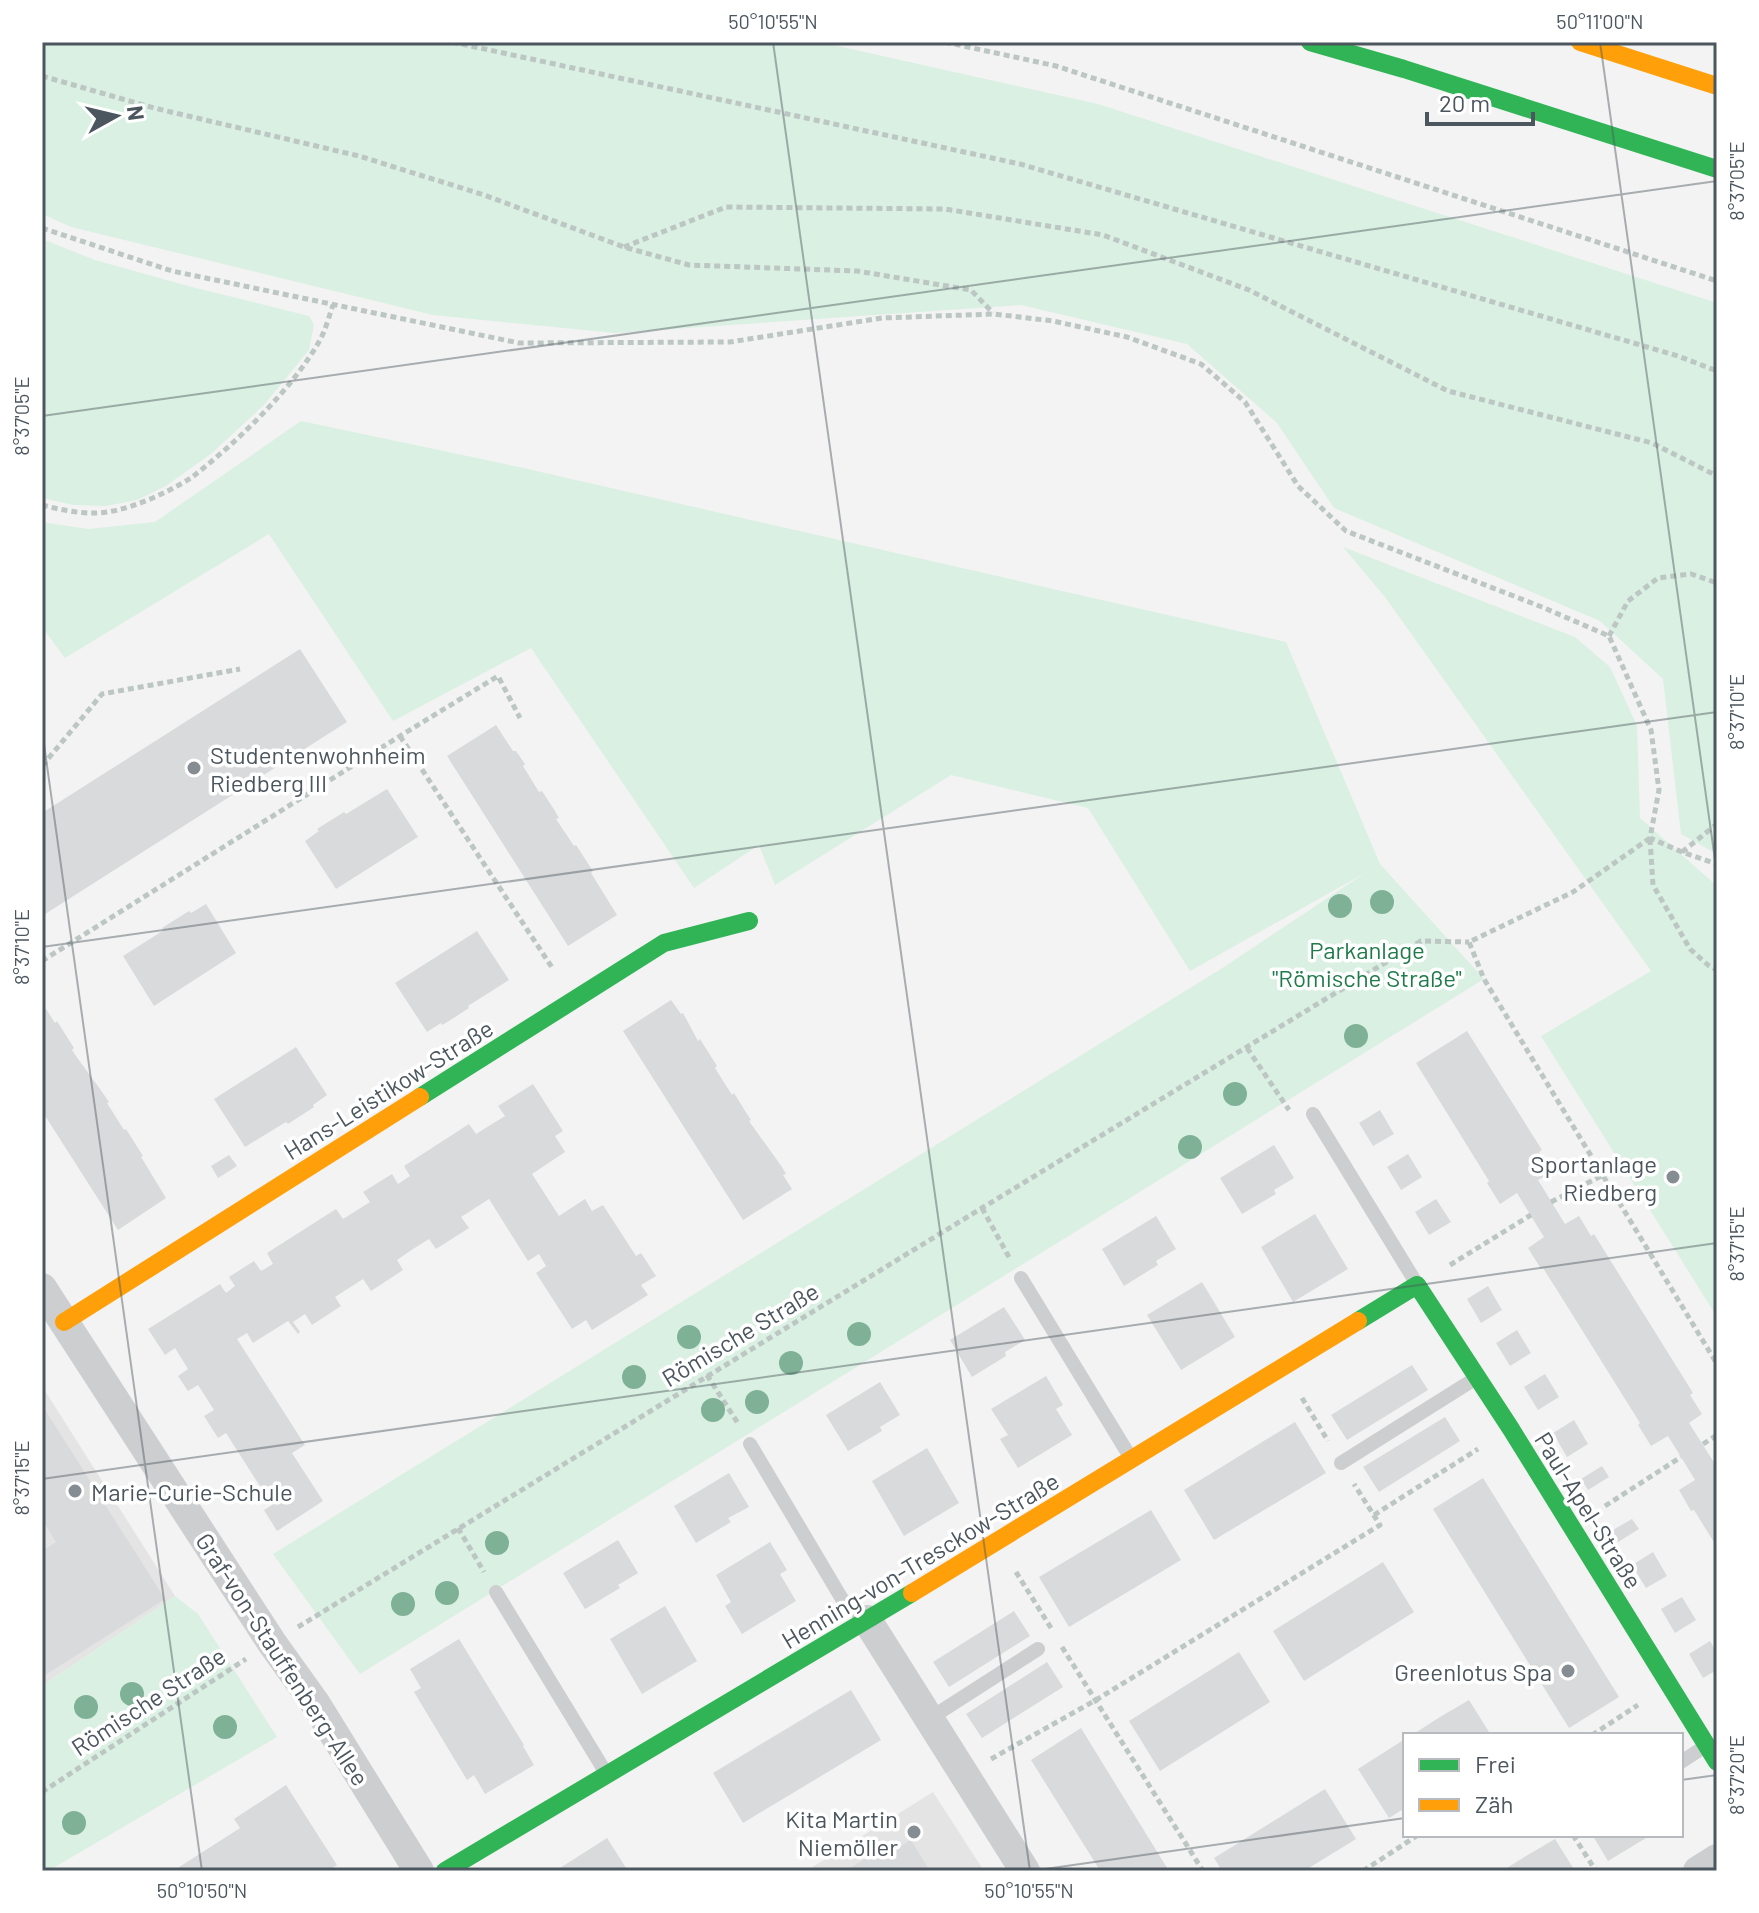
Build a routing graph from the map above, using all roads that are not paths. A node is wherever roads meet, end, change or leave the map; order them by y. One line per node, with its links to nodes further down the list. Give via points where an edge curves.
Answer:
1 (1310, 42): 4 (main road)
2 (1580, 42): 3 (main road)
3 (1717, 86)
4 (1717, 169)
5 (749, 921): 10 (main road, Hans-Leistikow-Straße, via 664,943)
6 (1313, 1114): 8 (lane)
7 (1021, 1278): 13 (lane)
8 (1417, 1285): 11 (main road, Paul-Apel-Straße); 13 (main road, Henning-von-Tresckow-Straße)
9 (42, 1288): 10 (street, Graf-von-Stauffenberg-Allee)
10 (64, 1322): 24 (street, Graf-von-Stauffenberg-Allee)
11 (1477, 1377): 14 (lane); 19 (main road, Paul-Apel-Straße)
12 (750, 1444): 16 (lane, via 842,1599)
13 (1132, 1460): 16 (main road, Henning-von-Tresckow-Straße)
14 (1341, 1463)
15 (496, 1592): 22 (lane)
16 (867, 1620): 18 (street); 22 (main road, Henning-von-Tresckow-Straße)
17 (1038, 1649): 18 (lane)
18 (929, 1719): 26 (street)
19 (1707, 1746): 20 (lane); 21 (main road, Paul-Apel-Straße)
20 (1683, 1761)
21 (1717, 1762)
22 (607, 1775): 25 (main road, Henning-von-Tresckow-Straße)
23 (1717, 1859): 27 (street)
24 (419, 1871)
25 (445, 1871)
26 (1025, 1871)
27 (1698, 1871)

